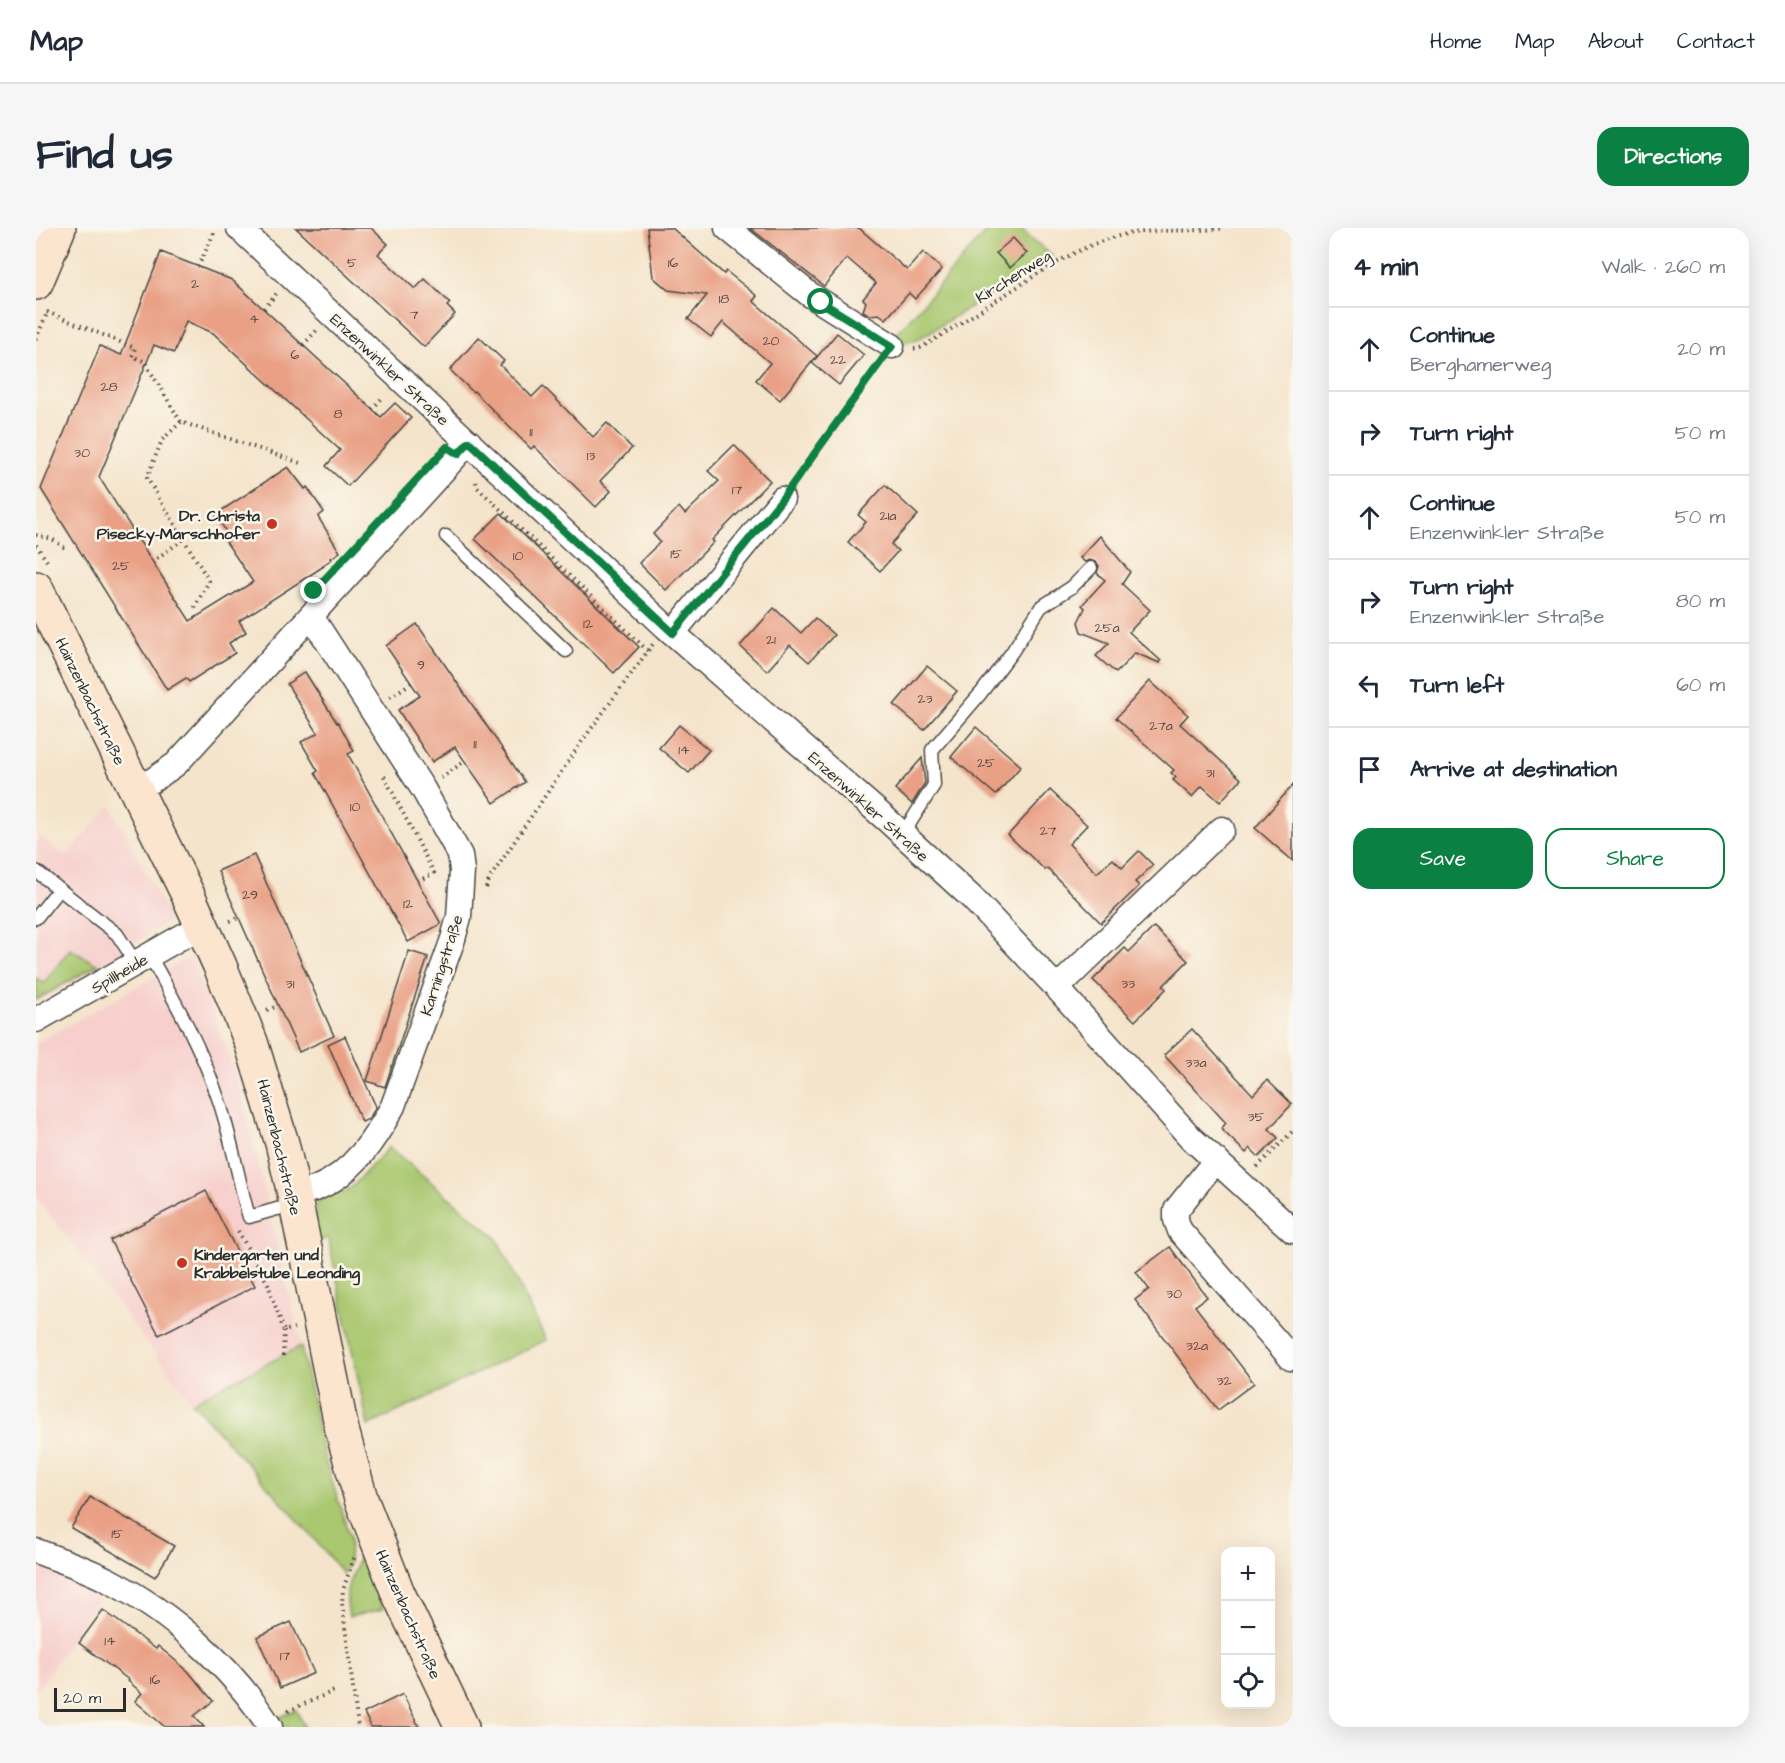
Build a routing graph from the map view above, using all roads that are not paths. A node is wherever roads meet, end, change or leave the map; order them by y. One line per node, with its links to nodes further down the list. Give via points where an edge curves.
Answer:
1 (58, 228): 4 (street)
2 (727, 228): 5 (street, via 809,294)
3 (231, 233): 6 (street, Enzenwinkler Straße)
4 (41, 297)
5 (892, 346)
6 (463, 448): 11 (street); 12 (street, Enzenwinkler Straße)
7 (782, 499): 12 (street)
8 (446, 536): 13 (lane)
9 (1091, 568): 16 (lane, via 1072,587 1041,607 981,693 932,750 934,785)
10 (44, 580): 14 (street, Hainzenbachstraße)
11 (311, 616): 14 (street, via 176,764); 25 (street, Karningstraße, via 423,789 460,855 462,871 459,917 453,939 393,1107 360,1158)
12 (669, 630): 16 (street, Enzenwinkler Straße)
13 (566, 651)
14 (134, 788): 20 (street, Hainzenbachstraße)
15 (1222, 830): 22 (street)
16 (903, 834): 22 (street, Enzenwinkler Straße, via 972,898)
17 (36, 871): 18 (lane)
18 (59, 888): 19 (lane); 21 (lane)
19 (36, 918)
20 (202, 927): 21 (street, Spillheide); 25 (street, Hainzenbachstraße, via 251,1042)
21 (143, 960): 23 (street, Spillheide); 25 (lane, via 199,1049 226,1124 249,1217)
22 (1058, 988): 24 (street, Enzenwinkler Straße, via 1191,1138)
23 (36, 1020)
24 (1216, 1160): 26 (street, Enzenwinkler Straße); 27 (street, via 1176,1209 1180,1231)
25 (295, 1200): 30 (street, Hainzenbachstraße, via 342,1430 361,1499 398,1593)
26 (1293, 1231)
27 (1291, 1358)
28 (36, 1551): 29 (street, via 108,1580 149,1604 222,1666)
29 (270, 1727)
30 (462, 1727)

